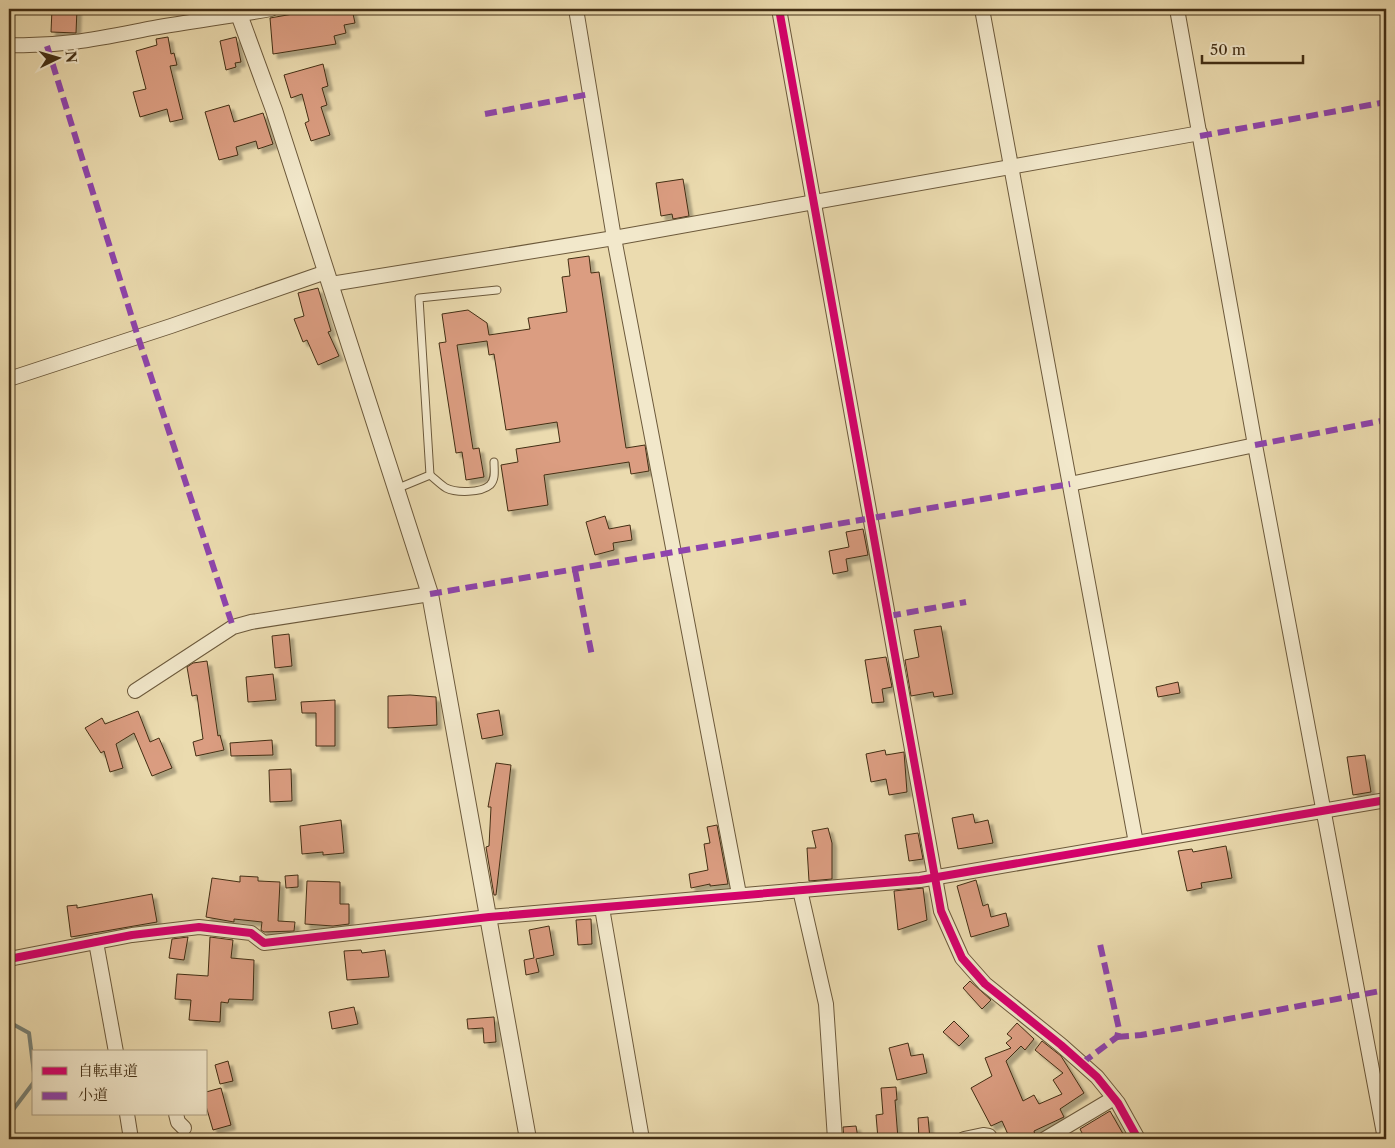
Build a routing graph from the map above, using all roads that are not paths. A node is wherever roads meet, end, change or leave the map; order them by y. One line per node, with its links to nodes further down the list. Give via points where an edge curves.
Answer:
1 (271, 9): 6 (street)
2 (576, 9): 11 (street)
3 (779, 9): 10 (street)
4 (982, 9): 9 (street)
5 (1177, 9): 8 (street)
6 (238, 12): 7 (street, via 92,41 47,46); 12 (street, via 274,110)
7 (9, 45)
8 (1200, 133): 9 (street); 15 (street)
9 (1012, 166): 10 (street); 18 (street)
10 (814, 202): 11 (street); 25 (street)
11 (614, 238): 12 (street); 27 (street)
12 (328, 278): 14 (street); 19 (street)
13 (496, 290): 17 (lane, via 418,298)
14 (9, 379)
15 (1255, 445): 18 (street); 23 (street)
16 (494, 462): 17 (lane, via 495,477 490,485 479,490 447,488)
17 (430, 475): 19 (lane)
18 (1070, 484): 24 (street)
19 (396, 489): 20 (street)
20 (430, 594): 21 (street, via 233,627); 29 (street)
21 (135, 691)
22 (1386, 800): 23 (street)
23 (1324, 811): 24 (street); 45 (street)
24 (1136, 843): 25 (street)
25 (936, 878): 26 (street); 33 (street, via 936,895 941,911 962,958 985,984 1082,1063)
26 (800, 890): 27 (street); 40 (street, via 826,1004)
27 (739, 894): 28 (street)
28 (602, 908): 29 (street); 39 (street)
29 (488, 917): 30 (street, via 264,943 251,933 199,927); 38 (street)
30 (96, 942): 31 (street); 32 (street)
31 (9, 959)
32 (116, 1050)
33 (1114, 1098): 43 (street); 44 (street)
34 (127, 1116): 37 (street)
35 (176, 1116): 36 (street)
36 (184, 1128)
37 (131, 1139)
38 (528, 1139)
39 (642, 1139)
40 (835, 1139)
41 (964, 1139): 42 (street, via 983,1134)
42 (991, 1139)
43 (1045, 1139)
44 (1138, 1139)
45 (1385, 1139)

